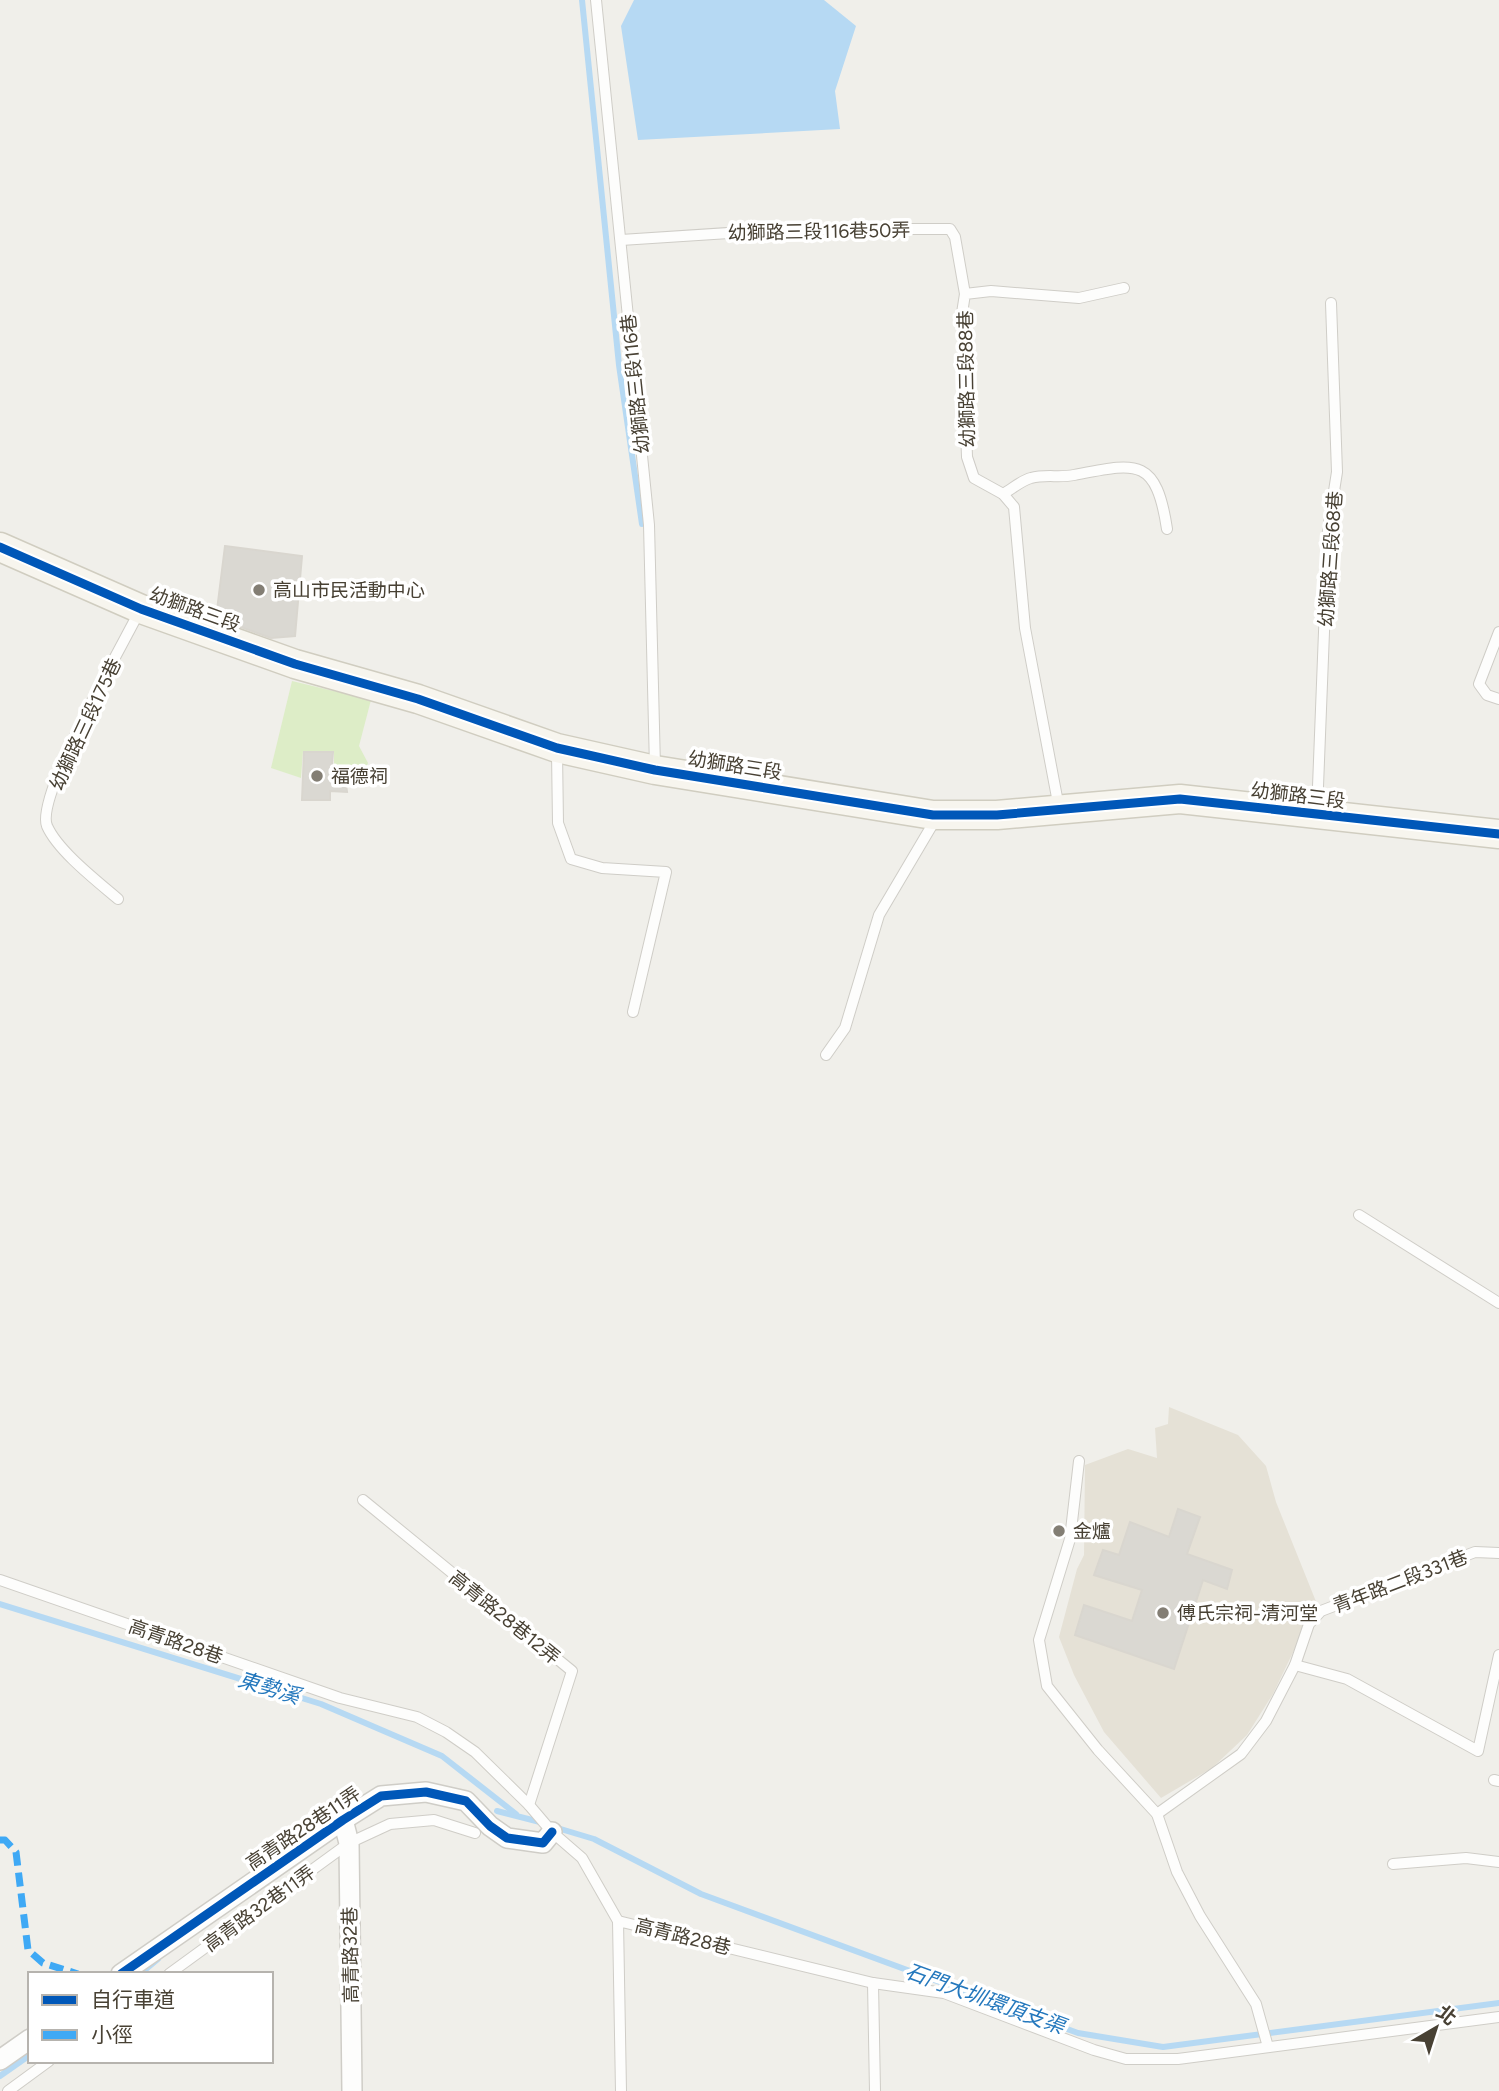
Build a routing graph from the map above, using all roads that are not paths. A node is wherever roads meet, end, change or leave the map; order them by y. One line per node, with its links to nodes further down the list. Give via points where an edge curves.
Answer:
1 (596, 0): 2 (lane, 幼獅路三段116巷)
2 (621, 240): 4 (lane, 幼獅路三段116巷50弄, via 789,229 950,229); 13 (lane, 幼獅路三段116巷, via 649,525)
3 (1124, 288): 4 (lane, 幼獅路三段88巷, via 1079,298 991,291)
4 (965, 294): 6 (lane, 幼獅路三段88巷, via 967,457 974,478)
5 (1331, 303): 16 (lane, 幼獅路三段68巷, via 1337,472 1328,529)
6 (1003, 494): 7 (lane, via 1031,478 1129,466 1156,484); 14 (lane, via 1014,507 1025,628)
7 (1167, 530)
8 (0, 547): 9 (street, 幼獅路三段)
9 (141, 609): 12 (street, 幼獅路三段); 18 (lane, 幼獅路三段175巷, via 80,726 46,809 47,825 69,856)
10 (1499, 632): 11 (lane, via 1479,684 1487,695)
11 (1499, 699)
12 (557, 748): 13 (street, 幼獅路三段); 19 (lane, via 558,823 571,859 601,868 666,872)
13 (655, 770): 15 (street, 幼獅路三段)
14 (1059, 808): 15 (street, 幼獅路三段, via 997,815); 16 (street, 幼獅路三段, via 1180,799)
15 (933, 815): 20 (lane, via 931,827 879,915 845,1028)
16 (1317, 816): 17 (street, 幼獅路三段)
17 (1499, 834)
18 (118, 899)
19 (633, 1012)
20 (826, 1055)
21 (1359, 1215): 22 (lane)
22 (1499, 1303)
23 (1079, 1461): 30 (lane, via 1070,1539 1039,1640 1047,1686)
24 (363, 1500): 29 (lane, 高青路28巷12弄, via 572,1671)
25 (1499, 1553): 28 (lane, 青年路二段331巷, via 1475,1552 1321,1611 1310,1624)
26 (0, 1580): 29 (lane, 高青路28巷, via 340,1698 417,1717 475,1752)
27 (1499, 1655): 28 (lane, via 1479,1751 1347,1679)
28 (1295, 1665): 30 (lane, 青年路二段331巷, via 1266,1721 1241,1754)
29 (529, 1805): 32 (lane, 高青路28巷)
30 (1157, 1814): 43 (lane, via 1177,1872 1256,2004)
31 (343, 1820): 32 (street, 高青路28巷11弄, via 382,1796 426,1792 466,1801 507,1839 542,1843); 34 (street, 高青路32巷); 38 (street, 高青路28巷11弄)
32 (552, 1832): 37 (lane, 高青路28巷, via 582,1858)
33 (475, 1833): 34 (lane, 高青路32巷11弄, via 435,1820 390,1824)
34 (349, 1843): 39 (lane, 高青路32巷11弄); 47 (street, 高青路32巷)
35 (1499, 1862): 36 (lane, via 1466,1858)
36 (1393, 1864)
37 (618, 1920): 40 (lane, 高青路28巷); 48 (lane, 高青路28巷)
38 (124, 1972)
39 (172, 1972)
40 (873, 1983): 43 (lane, 高青路28巷, via 944,1993 1126,2059 1178,2059); 49 (lane)
41 (1499, 2017): 43 (lane, 高青路28巷)
42 (28, 2040): 44 (street)
43 (1268, 2047)
44 (0, 2060)
45 (46, 2063): 46 (lane)
46 (8, 2091)
47 (352, 2091)
48 (621, 2091)
49 (875, 2091)

